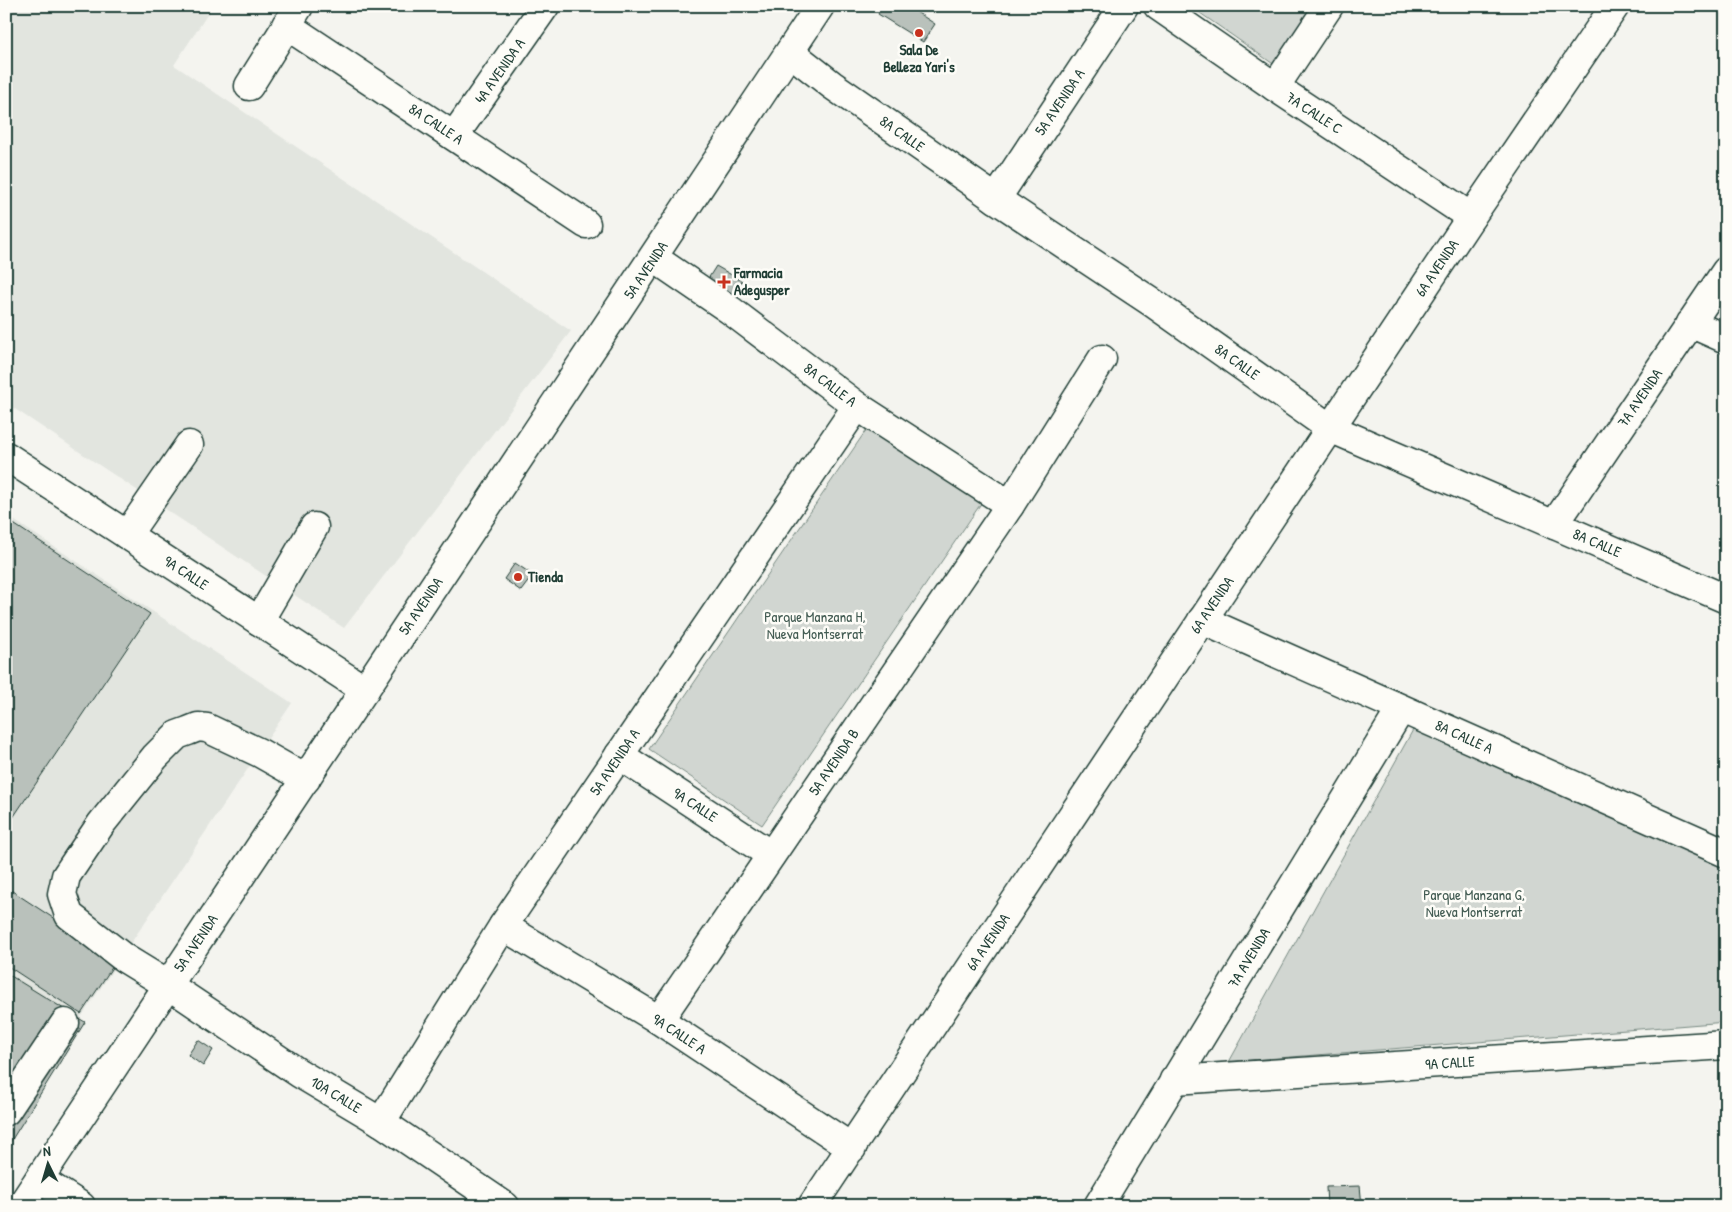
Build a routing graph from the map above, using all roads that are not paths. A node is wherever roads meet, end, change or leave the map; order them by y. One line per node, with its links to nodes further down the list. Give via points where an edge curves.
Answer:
1 (546, 6): 11 (street, 4A AVENIDA A)
2 (820, 6): 8 (street, 5A AVENIDA)
3 (1124, 6): 12 (street, 5A AVENIDA A)
4 (1158, 6): 10 (street, 7A CALLE C)
5 (1329, 6): 10 (street)
6 (1615, 6): 13 (street, 6A AVENIDA)
7 (292, 16): 9 (street); 11 (street, 8A CALLE A)
8 (790, 52): 12 (street, 8A CALLE); 15 (street, 5A AVENIDA)
9 (249, 86)
10 (1275, 88): 13 (street, 7A CALLE C)
11 (454, 136): 14 (street, 8A CALLE A)
12 (996, 199): 21 (street, 8A CALLE, via 1153,303)
13 (1472, 217): 21 (street, 6A AVENIDA)
14 (586, 224)
15 (654, 258): 20 (street, 8A CALLE A, via 730,310); 31 (street, 5A AVENIDA)
16 (1726, 271): 17 (street, 7A AVENIDA)
17 (1690, 324): 18 (street); 25 (street, 7A AVENIDA)
18 (1726, 339)
19 (1102, 359): 24 (street, 5A AVENIDA B)
20 (857, 406): 24 (street, 8A CALLE A); 33 (street, 5A AVENIDA A)
21 (1330, 428): 25 (street, 8A CALLE); 29 (street, 6A AVENIDA)
22 (189, 445): 27 (street)
23 (6, 456): 27 (street, 9A CALLE)
24 (1010, 505): 36 (street, 5A AVENIDA B)
25 (1554, 524): 28 (street, 8A CALLE)
26 (314, 527): 30 (street)
27 (127, 535): 30 (street, 9A CALLE)
28 (1726, 599)
29 (1202, 620): 32 (street, 8A CALLE A); 45 (street, 6A AVENIDA)
30 (259, 621): 31 (street, 9A CALLE)
31 (365, 690): 34 (street, 5A AVENIDA)
32 (1400, 709): 35 (street, 8A CALLE A); 42 (street, 7A AVENIDA)
33 (620, 755): 36 (street, 9A CALLE); 37 (street, 5A AVENIDA A)
34 (306, 779): 38 (street, 5A AVENIDA); 38 (street, 10A CALLE, via 207,728 198,727 177,735 101,824 66,876 62,894 69,915 124,958)
35 (1726, 853)
36 (771, 855): 39 (street, 5A AVENIDA B)
37 (504, 926): 39 (street, 9A CALLE A); 44 (street, 5A AVENIDA A)
38 (168, 985): 44 (street, 10A CALLE, via 299,1073); 46 (street, 5A AVENIDA)
39 (659, 1020): 45 (street, 9A CALLE A)
40 (66, 1023): 43 (street)
41 (1726, 1045): 42 (street, 9A CALLE)
42 (1174, 1080): 51 (street, 7A AVENIDA)
43 (6, 1112)
44 (381, 1122): 49 (street, 10A CALLE)
45 (852, 1148): 50 (street, 6A AVENIDA)
46 (39, 1179): 47 (street, 5A AVENIDA); 48 (street)
47 (21, 1206)
48 (81, 1206)
49 (505, 1206)
50 (812, 1206)
51 (1098, 1206)

